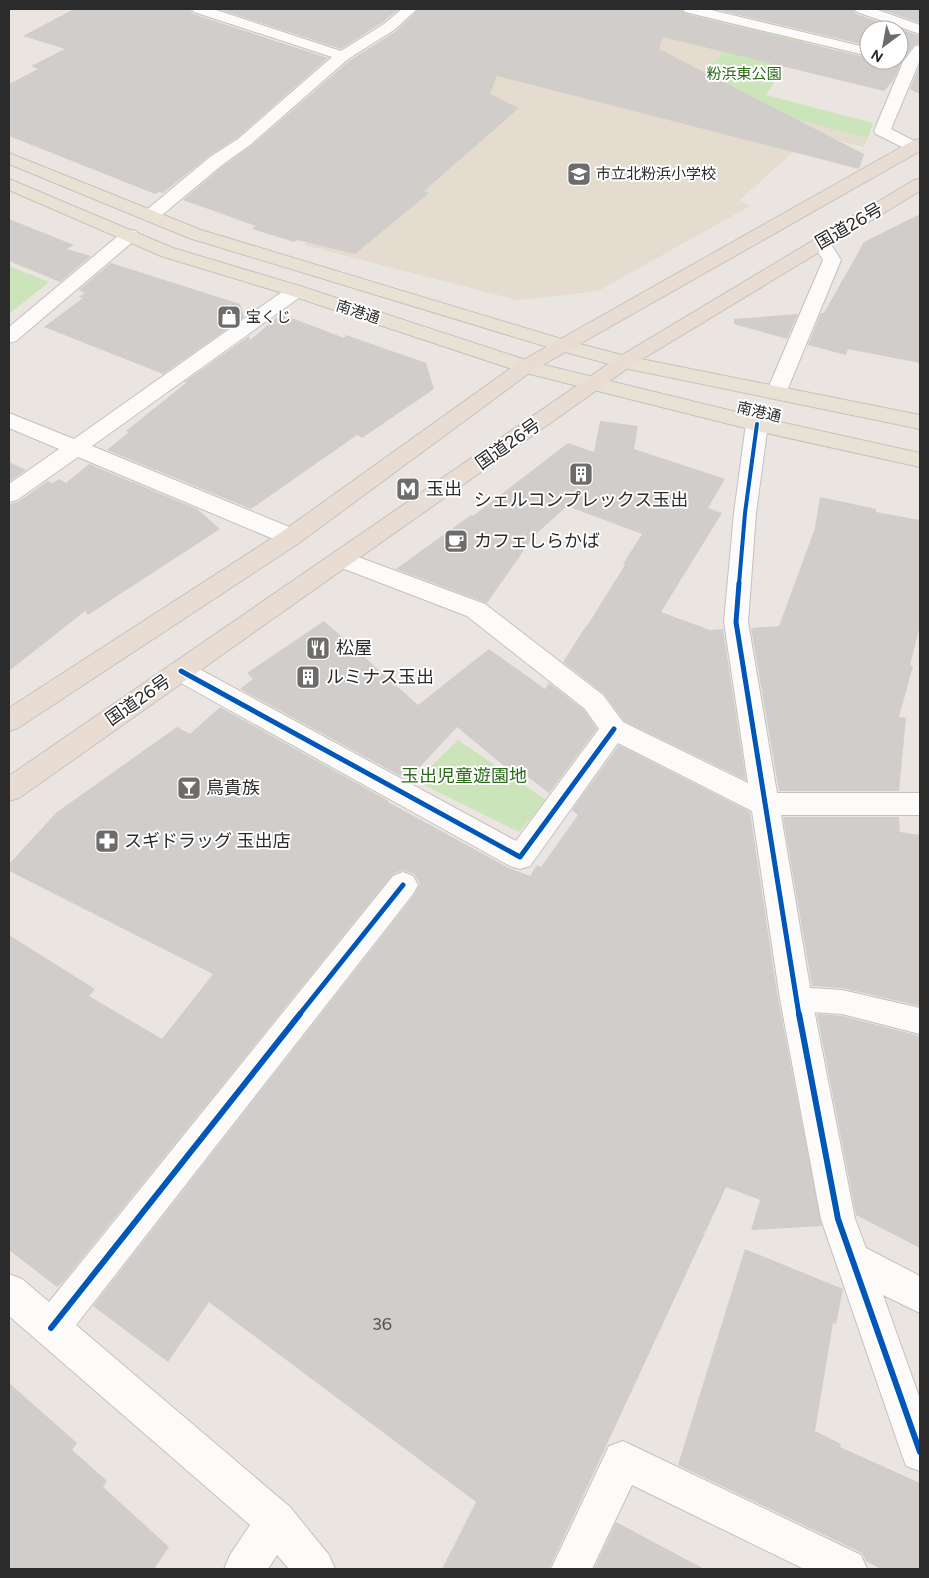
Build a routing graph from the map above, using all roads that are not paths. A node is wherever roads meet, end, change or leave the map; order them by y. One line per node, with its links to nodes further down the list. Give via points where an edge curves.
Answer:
1 (199, 9): 7 (street)
2 (410, 9): 7 (street, via 389,27)
3 (690, 9): 6 (street)
4 (862, 9): 5 (street)
5 (920, 30)
6 (859, 50)
7 (343, 56): 13 (street, via 244,142)
8 (910, 57): 9 (street, via 882,132)
9 (917, 146): 18 (highway, 国道26号)
10 (9, 158): 13 (main road, 南港通)
11 (9, 184): 14 (main road, 南港通)
12 (920, 184): 15 (highway, 国道26号)
13 (150, 216): 18 (main road, 南港通, via 253,253)
14 (130, 235): 16 (main road, 南港通, via 167,252); 17 (street)
15 (821, 242): 19 (highway, 国道26号); 22 (street, via 832,260)
16 (296, 291): 20 (main road, 南港通); 26 (street)
17 (9, 337)
18 (561, 345): 19 (main road, 南港通); 20 (highway, 国道26号)
19 (624, 362): 21 (highway, 国道26号); 22 (main road, 南港通)
20 (525, 367): 21 (main road, 南港通); 29 (highway, 国道26号)
21 (592, 385): 25 (main road, 南港通); 30 (highway, 国道26号)
22 (776, 393): 24 (main road, 南港通)
23 (9, 420): 26 (street)
24 (920, 422)
25 (757, 424): 27 (main road, 南港通); 35 (street, via 745,513 736,622)
26 (76, 447): 28 (street); 29 (street)
27 (920, 460)
28 (9, 495)
29 (291, 537): 32 (highway, 国道26号)
30 (342, 559): 31 (highway, 国道26号); 33 (street, via 476,610 594,702)
31 (181, 670): 33 (street, via 520,857); 34 (highway, 国道26号)
32 (9, 721)
33 (614, 729): 35 (street)
34 (9, 790)
35 (765, 804): 36 (street); 38 (street)
36 (920, 804)
37 (403, 886): 43 (street)
38 (796, 999): 39 (lane, via 842,1002); 40 (street, via 838,1219)
39 (920, 1021)
40 (853, 1260): 42 (street); 44 (street)
41 (9, 1292): 43 (street)
42 (920, 1295)
43 (51, 1328): 45 (street)
44 (920, 1452)
45 (276, 1521): 46 (street); 47 (street)
46 (244, 1569)
47 (315, 1569)
48 (571, 1569): 49 (street, via 622,1460)
49 (847, 1569)

